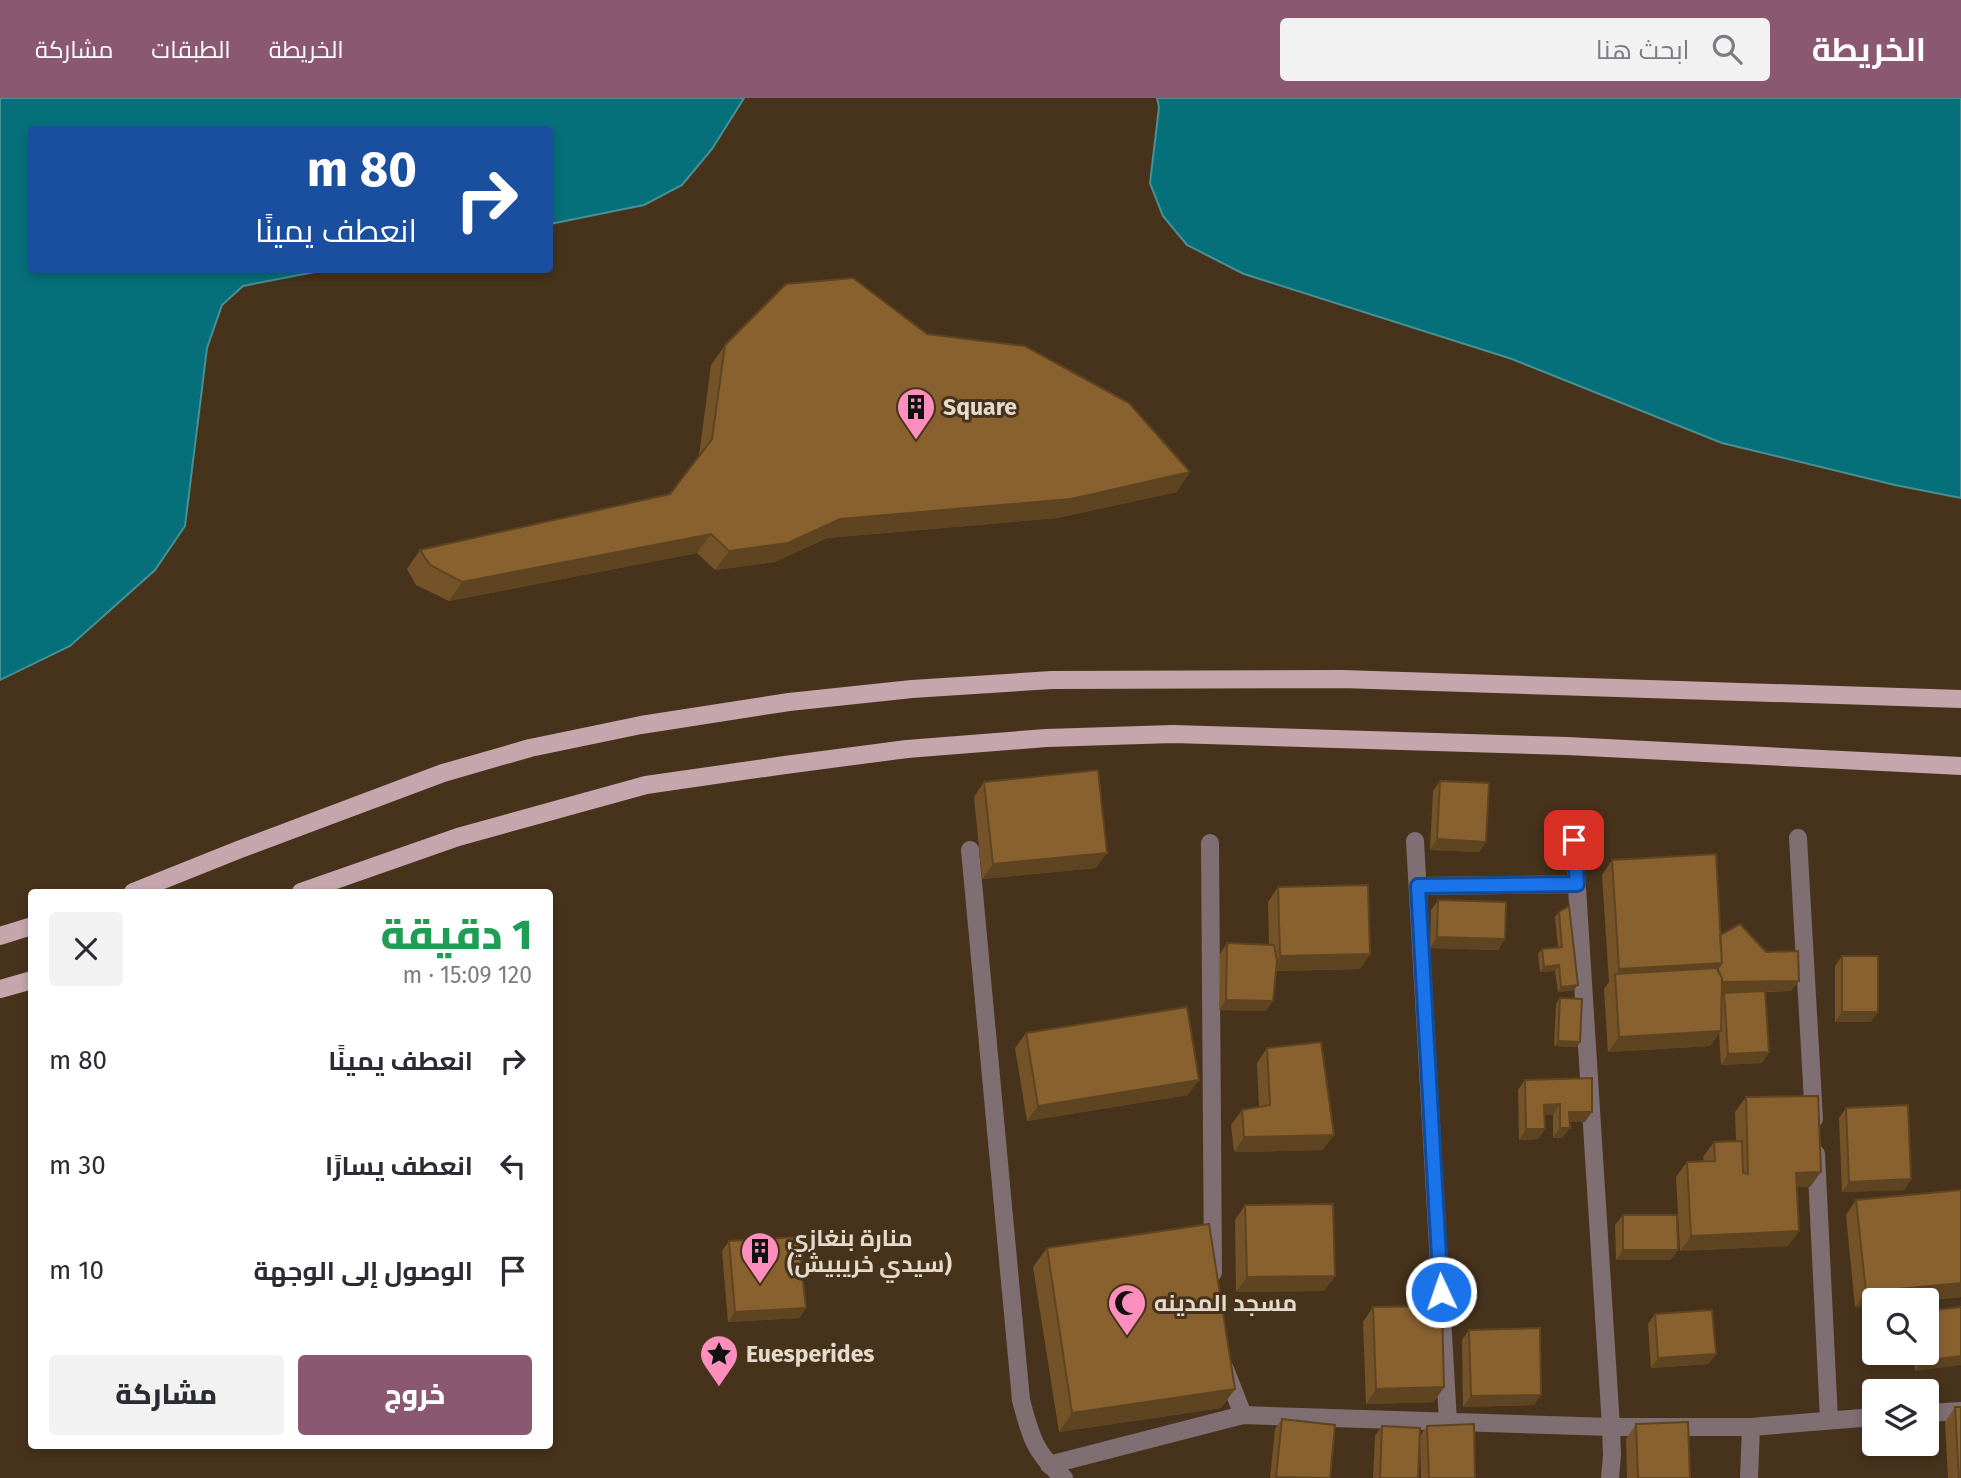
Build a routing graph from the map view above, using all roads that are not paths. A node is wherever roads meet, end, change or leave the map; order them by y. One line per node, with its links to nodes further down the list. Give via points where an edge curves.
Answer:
1 (1961, 699): 10 (main road, via 1287,679 1052,680 912,689 641,724 530,748 443,773)
2 (1961, 766): 11 (main road, via 1567,746 1173,734 1046,738 894,751 646,785 458,837)
3 (1798, 838): 22 (street)
4 (1574, 840): 8 (street)
5 (1415, 841): 9 (street)
6 (1210, 843): 16 (street)
7 (970, 850): 26 (street, via 1021,1400 1030,1437)
8 (1577, 884): 9 (street); 24 (street)
9 (1418, 886): 23 (street)
10 (140, 889)
11 (310, 889)
12 (28, 927): 13 (main road)
13 (0, 936)
14 (28, 981): 15 (main road)
15 (0, 989)
16 (1213, 1296)
17 (1219, 1347): 20 (street)
18 (1961, 1411): 19 (street)
19 (1939, 1412)
20 (1242, 1415): 23 (street); 26 (street)
21 (1862, 1418): 22 (street)
22 (1829, 1420): 25 (street)
23 (1448, 1422): 24 (street)
24 (1611, 1427): 25 (street); 28 (street)
25 (1751, 1427): 29 (street)
26 (1049, 1465): 27 (street)
27 (1064, 1478)
28 (1610, 1478)
29 (1749, 1478)

